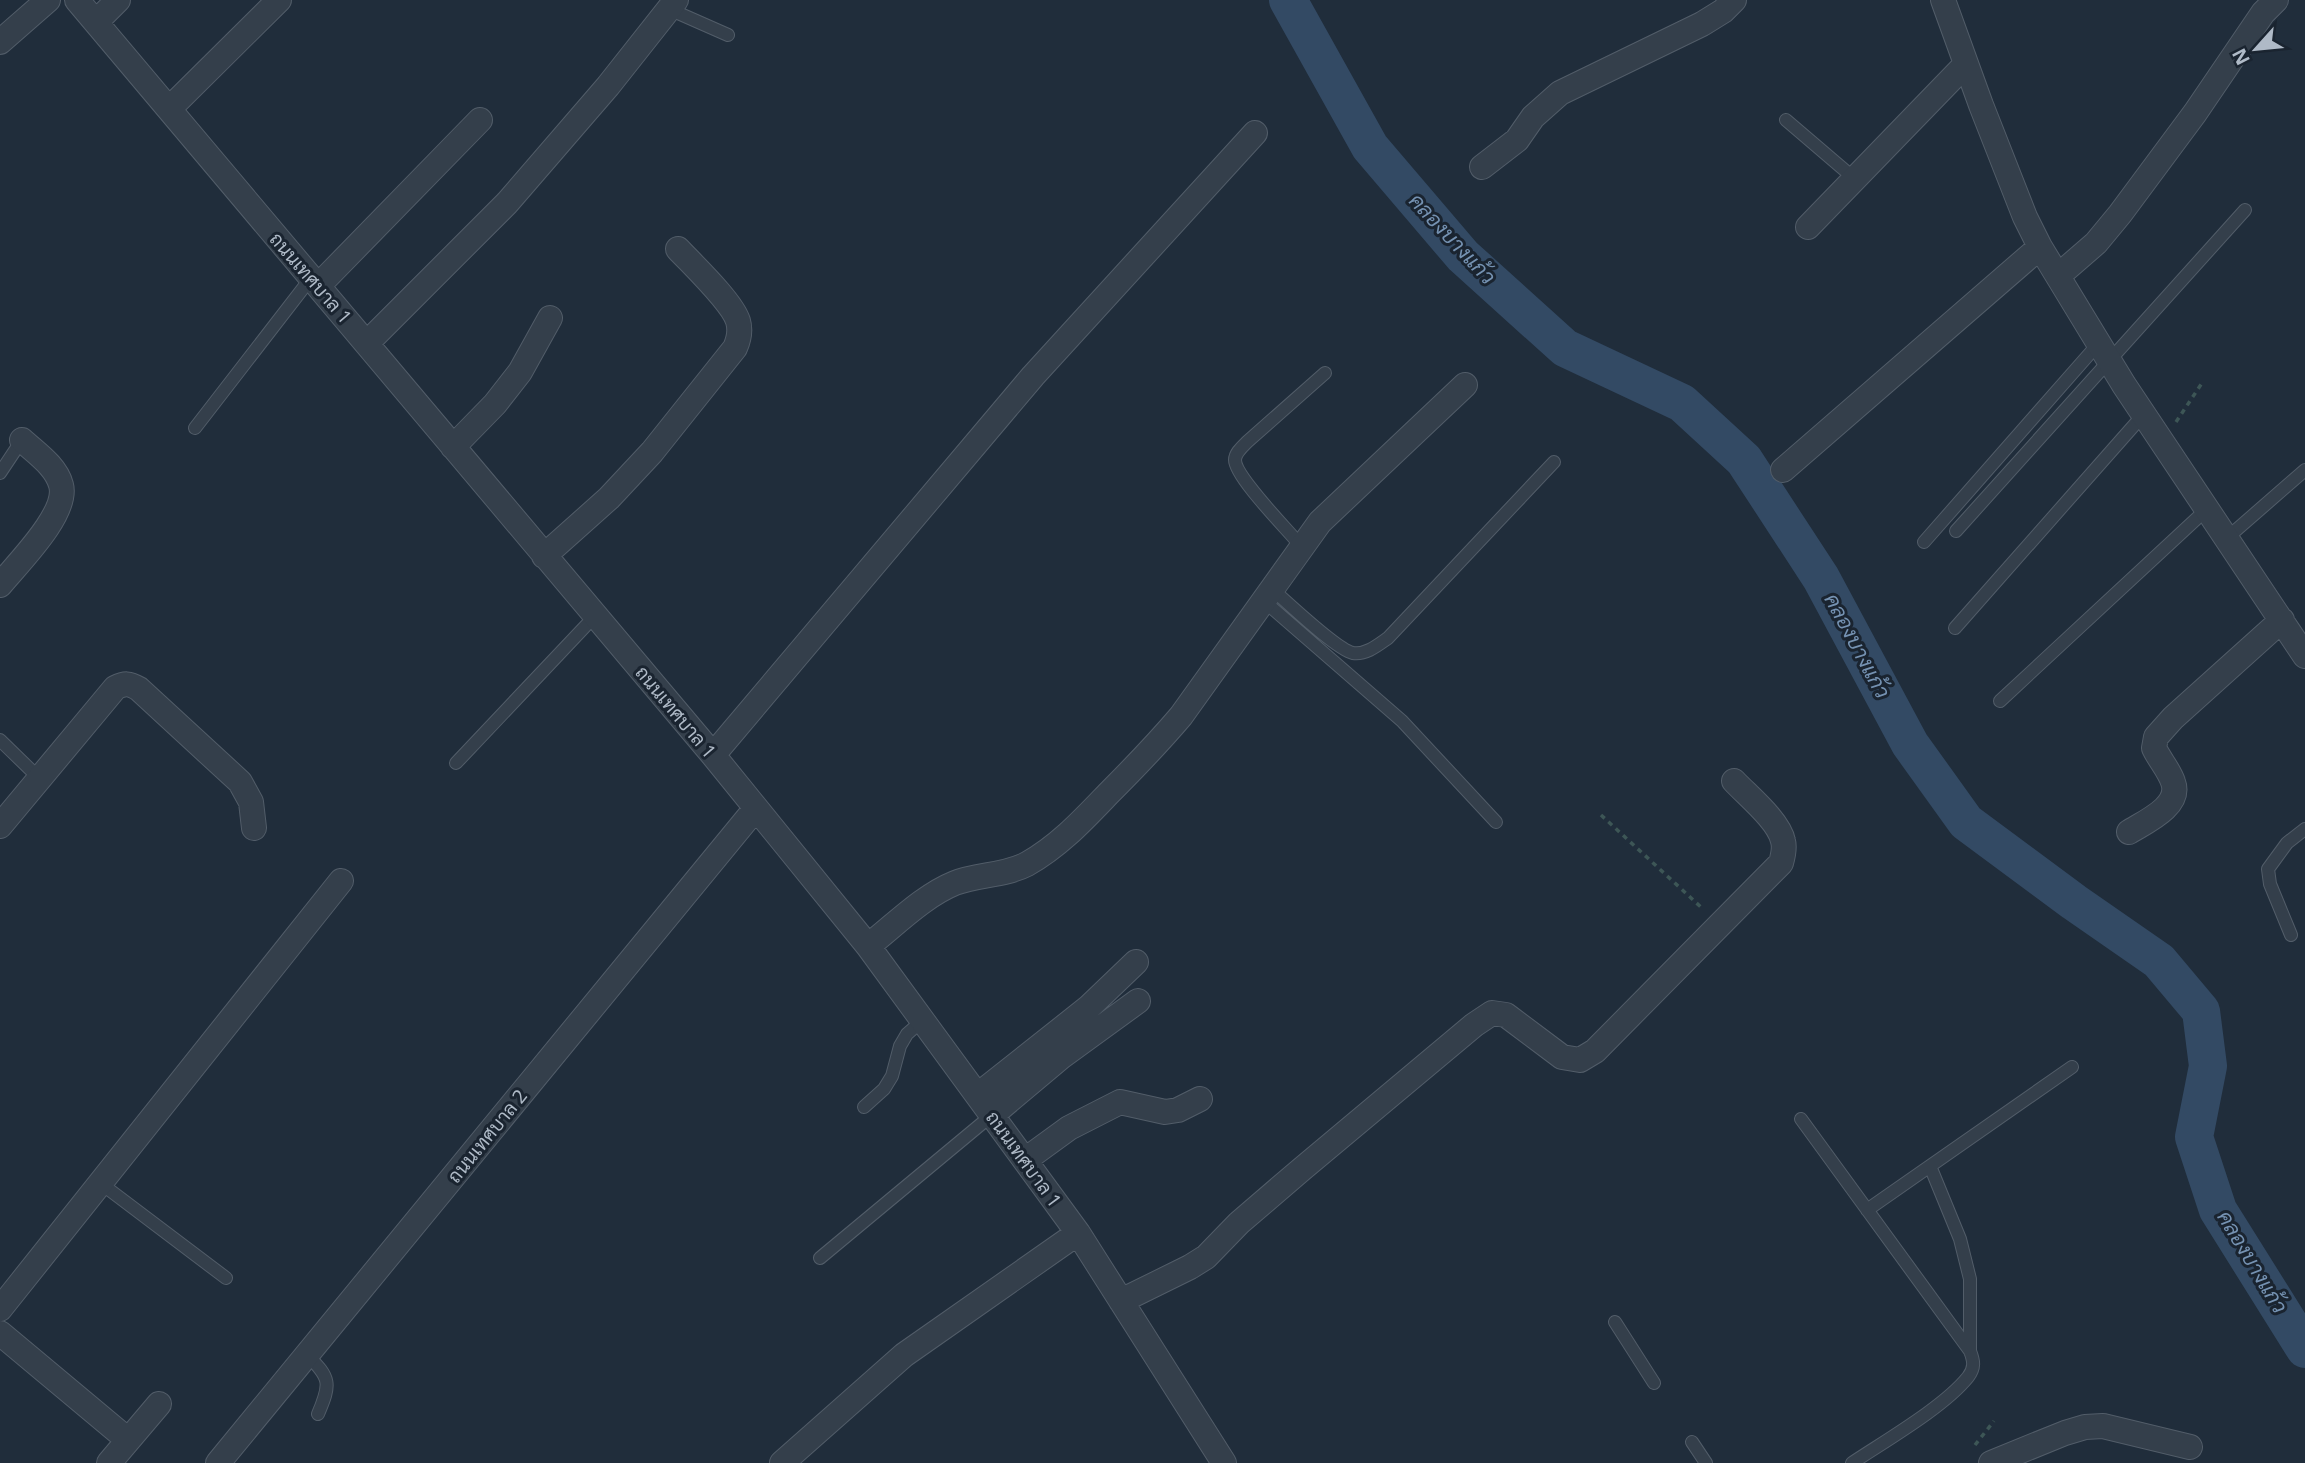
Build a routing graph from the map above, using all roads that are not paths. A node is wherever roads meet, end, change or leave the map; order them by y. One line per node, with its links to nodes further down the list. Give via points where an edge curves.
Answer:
1 (77, 0): 9 (street, ถนนเทศบาล 1)
2 (118, 0): 9 (street)
3 (279, 0): 13 (street)
4 (1734, 0): 17 (street, via 1702,24 1559,93 1517,140)
5 (1943, 0): 12 (street)
6 (2276, 0): 23 (street, via 2120,214 2096,243)
7 (40, 3): 11 (street)
8 (673, 5): 10 (lane); 26 (street, via 507,203)
9 (96, 22): 13 (street, ถนนเทศบาล 1)
10 (728, 35)
11 (0, 42)
12 (1965, 65): 18 (street); 21 (street)
13 (169, 108): 24 (street, ถนนเทศบาล 1)
14 (480, 120): 24 (street)
15 (1786, 120): 18 (lane)
16 (1255, 133): 52 (street, via 1033,376)
17 (1482, 167)
18 (1855, 179): 20 (street)
19 (2245, 210): 27 (lane)
20 (1808, 227)
21 (2040, 247): 23 (street); 35 (street)
22 (678, 249): 43 (street, via 738,320 735,348 652,452)
23 (2058, 276): 27 (street)
24 (314, 282): 26 (street, ถนนเทศบาล 1); 31 (lane)
25 (550, 318): 33 (street, via 520,372)
26 (367, 343): 33 (street, ถนนเทศบาล 1)
27 (2104, 352): 30 (street); 39 (lane); 41 (lane)
28 (1325, 373): 42 (lane, via 1247,442 1235,461 1241,477)
29 (1465, 385): 42 (street, via 1320,522)
30 (2144, 414): 38 (street); 48 (lane)
31 (195, 428)
32 (22, 440): 37 (lane); 44 (street, via 55,473 62,498 33,545)
33 (453, 447): 43 (street, ถนนเทศบาล 1)
34 (1554, 462): 45 (lane, via 1388,639 1369,651 1353,653)
35 (1783, 470)
36 (2305, 470): 40 (lane)
37 (0, 473)
38 (2208, 508): 40 (street); 50 (lane)
39 (1956, 531)
40 (2227, 538): 47 (street)
41 (1924, 542)
42 (1301, 546): 45 (street)
43 (544, 556): 46 (street, ถนนเทศบาล 1)
44 (0, 584)
45 (1268, 595): 57 (lane, via 1402,721); 64 (street, via 1181,716 1070,833 1024,866 940,891)
46 (595, 616): 52 (street, ถนนเทศบาล 1); 53 (lane)
47 (2282, 620): 49 (street); 61 (street, via 2156,737 2154,748 2175,788 2172,799)
48 (1955, 628)
49 (2305, 656)
50 (2000, 701)
51 (0, 740): 54 (lane)
52 (713, 755): 56 (street, ถนนเทศบาล 1)
53 (456, 763)
54 (40, 779): 58 (street); 59 (street, via 115,688 130,684 240,782 251,802)
55 (1734, 781): 80 (street, via 1776,825 1783,840 1780,863 1595,1051 1580,1060 1562,1057 1506,1015 1493,1013 1302,1169 1206,1257)
56 (756, 808): 64 (street, ถนนเทศบาล 1); 85 (street, ถนนเทศบาล 2)
57 (1496, 822)
58 (0, 826)
59 (254, 828)
60 (2305, 829): 63 (lane, via 2287,843 2268,869)
61 (2129, 832)
62 (341, 881): 75 (street)
63 (2291, 935)
64 (869, 946): 67 (street, ถนนเทศบาล 1)
65 (1136, 962): 70 (street)
66 (1138, 1002): 70 (street)
67 (922, 1020): 70 (street, ถนนเทศบาล 1); 71 (lane, via 900,1046 884,1089)
68 (2072, 1067): 74 (lane)
69 (1200, 1098): 73 (street, via 1165,1112 1119,1102 1069,1128)
70 (985, 1105): 73 (street, ถนนเทศบาล 1); 78 (lane)
71 (864, 1107)
72 (1801, 1119): 76 (lane)
73 (1025, 1160): 77 (street, ถนนเทศบาล 1)
74 (1930, 1166): 76 (lane); 84 (lane, via 1960,1239 1970,1279)
75 (99, 1182): 79 (lane); 81 (street)
76 (1867, 1210): 84 (lane)
77 (1078, 1233): 80 (street, ถนนเทศบาล 1); 95 (street, via 904,1355)
78 (820, 1258)
79 (226, 1278)
80 (1121, 1301): 96 (street, ถนนเทศบาล 1)
81 (0, 1309)
82 (1615, 1322): 86 (lane)
83 (0, 1333): 89 (street)
84 (1970, 1351): 98 (lane, via 1974,1362 1969,1376 1940,1403)
85 (307, 1355): 88 (lane, via 327,1378 328,1389); 94 (street, ถนนเทศบาล 2)
86 (1654, 1383)
87 (159, 1404): 89 (street)
88 (318, 1414)
89 (128, 1440): 93 (street)
90 (1692, 1442): 97 (lane)
91 (2190, 1447): 92 (street, via 2094,1427)
92 (1981, 1458)
93 (109, 1463)
94 (218, 1463)
95 (782, 1463)
96 (1224, 1463)
97 (1706, 1463)
98 (1852, 1463)

